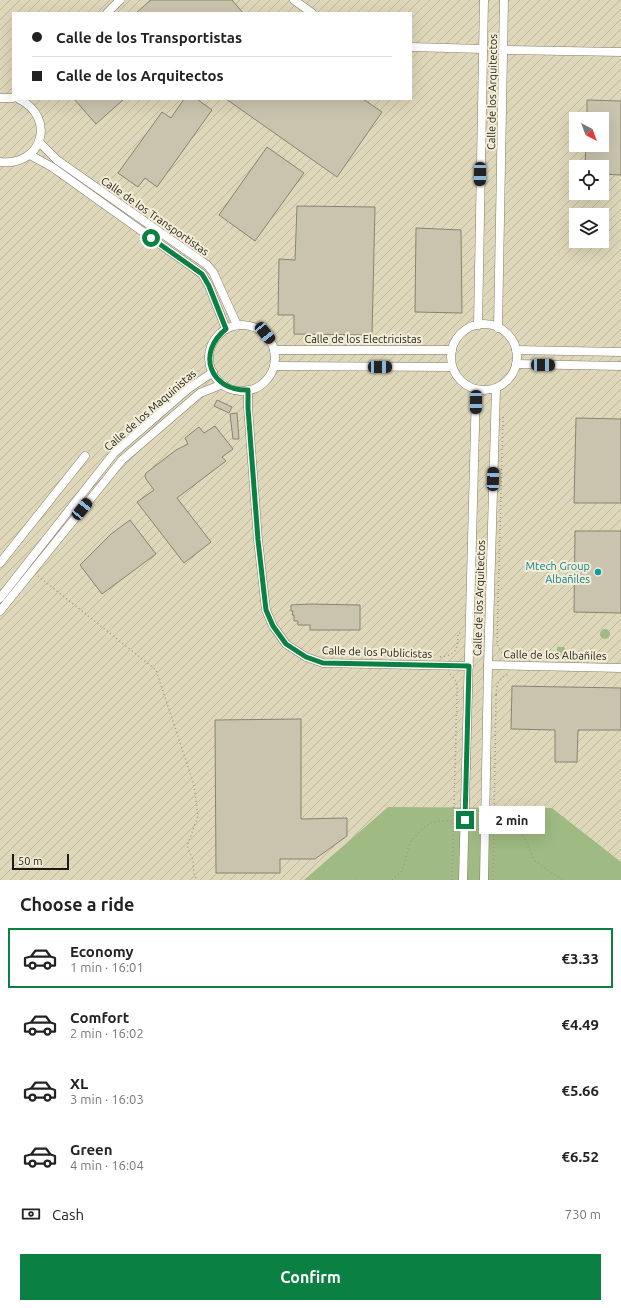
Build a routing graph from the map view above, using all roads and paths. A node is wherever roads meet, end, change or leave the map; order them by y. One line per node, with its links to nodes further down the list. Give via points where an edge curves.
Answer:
1 (120, 0): 5 (street)
2 (294, 0): 6 (street)
3 (484, 0): 8 (street, Calle de los Arquitectos)
4 (504, 0): 9 (street, Calle de los Arquitectos)
5 (108, 12)
6 (311, 12)
7 (412, 47): 8 (street)
8 (483, 49): 18 (street, Calle de los Arquitectos)
9 (503, 50): 10 (street); 19 (street, Calle de los Arquitectos)
10 (621, 52)
11 (0, 98): 12 (street)
12 (12, 98)
13 (28, 101): 14 (street, via 40,120)
14 (39, 142): 15 (street); 17 (street, Calle de los Transportistas, via 57,160 207,265 213,272)
15 (30, 155): 16 (street, via 20,161); 20 (street, Calle de los Transportistas, via 52,167 202,274)
16 (0, 162)
17 (237, 325): 20 (street); 21 (street, via 247,325 265,333)
18 (478, 325): 19 (street); 22 (street, via 461,334)
19 (498, 328): 23 (street, via 506,333)
20 (226, 329): 29 (street, via 213,344 210,358)
21 (274, 350): 22 (street, Calle de los Electricistas); 26 (street)
22 (452, 350): 28 (street)
23 (516, 350): 24 (street); 25 (street)
24 (621, 352)
25 (516, 364): 27 (street); 31 (street, via 512,374)
26 (274, 366): 28 (street); 33 (street, via 264,382)
27 (621, 366)
28 (452, 367): 32 (street, via 466,385)
29 (213, 372): 30 (street); 38 (street, Calle de los Maquinistas, via 188,389 114,453)
30 (223, 384): 33 (street, via 239,390); 37 (street, Calle de los Maquinistas, via 200,393 122,460)
31 (496, 388): 32 (street); 34 (street, Calle de los Arquitectos)
32 (476, 389): 40 (street, Calle de los Arquitectos)
33 (248, 390): 44 (street, Calle de los Publicistas, via 258,540 266,610 273,626 286,644 306,657 323,663)
34 (495, 417): 41 (street, Calle de los Arquitectos); 42 (path, via 504,417)
35 (85, 456): 36 (street)
36 (0, 563)
37 (32, 571): 39 (street, Calle de los Maquinistas); 58 (path, via 156,670 194,785 198,816 187,846)
38 (0, 598)
39 (0, 611)
40 (470, 634): 44 (path, via 458,633 456,651 450,656 436,657); 46 (street, Calle de los Arquitectos)
41 (488, 634): 42 (path); 45 (street, Calle de los Arquitectos)
42 (498, 634): 43 (path, via 498,646 504,655)
43 (510, 658)
44 (436, 665): 46 (street, Calle de los Publicistas)
45 (488, 665): 47 (street, Calle de los Albañiles); 52 (street, Calle de los Arquitectos)
46 (469, 666): 51 (street, Calle de los Arquitectos)
47 (621, 668)
48 (448, 672): 50 (path, via 458,684)
49 (511, 674): 53 (path, via 503,677 497,684)
50 (457, 695): 51 (path); 55 (path)
51 (468, 695): 54 (street, Calle de los Arquitectos)
52 (487, 695): 53 (path); 56 (street, Calle de los Arquitectos)
53 (496, 695): 57 (path)
54 (465, 820): 55 (path); 63 (street, Calle de los Arquitectos)
55 (454, 821): 61 (path, via 430,823 420,832 410,842 402,871); 62 (path)
56 (485, 825): 57 (path); 64 (street, Calle de los Arquitectos)
57 (495, 825): 65 (path); 66 (path, via 516,826 520,829 535,861)
58 (197, 880)
59 (355, 880): 60 (path)
60 (359, 880)
61 (392, 880)
62 (452, 880)
63 (464, 880)
64 (484, 880)
65 (493, 880)
66 (562, 880)

